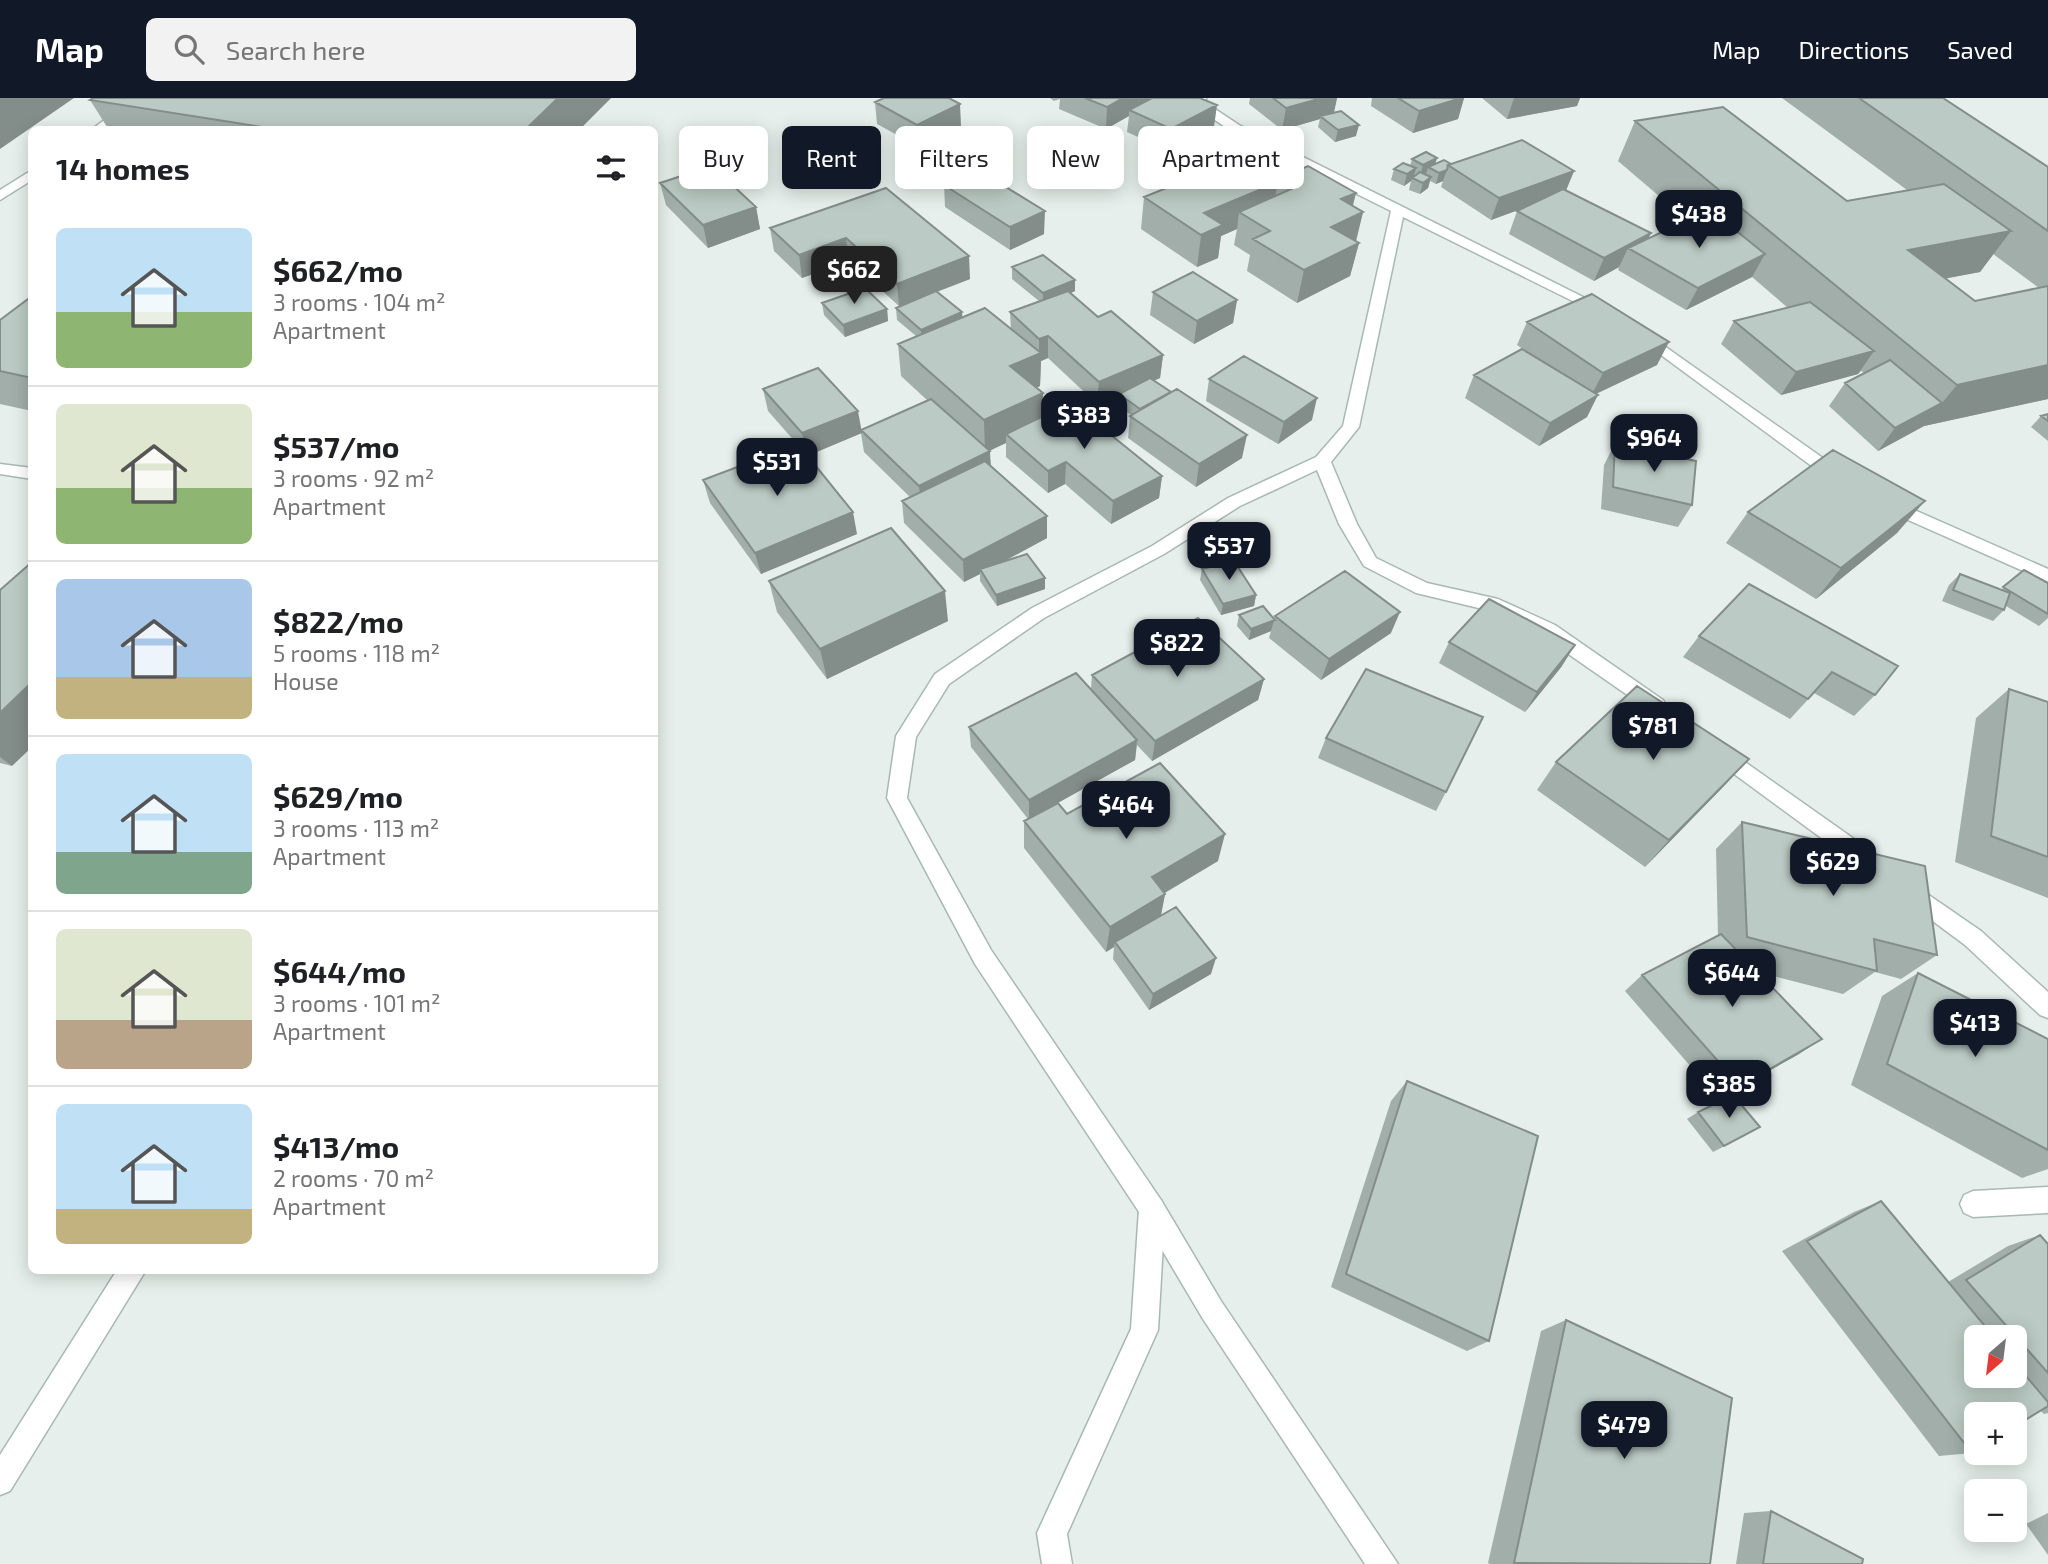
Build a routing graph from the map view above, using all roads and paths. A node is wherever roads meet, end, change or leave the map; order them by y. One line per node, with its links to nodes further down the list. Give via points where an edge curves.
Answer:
1 (142, 98): 3 (street)
2 (1200, 98): 6 (street, via 1207,111 1235,128)
3 (103, 126)
4 (28, 177): 5 (street)
5 (0, 196)
6 (1398, 209): 7 (street, via 1351,427); 10 (street, via 1627,324)
7 (1322, 461): 13 (street, via 1348,524 1370,562 1422,588 1492,604 1548,629); 18 (street, via 1234,502 1158,550 1038,613 942,679 906,736 897,798 983,957)
8 (0, 468): 9 (street)
9 (28, 473)
10 (1850, 484)
11 (1873, 497): 12 (street)
12 (2048, 576)
13 (1667, 713)
14 (1700, 737): 15 (street, via 1973,938)
15 (2048, 1007)
16 (2048, 1200): 17 (street)
17 (1973, 1204)
18 (1152, 1209): 21 (street, via 1144,1329 1052,1533); 22 (street, via 1212,1310)
19 (130, 1274): 20 (street)
20 (0, 1481)
21 (1057, 1564)
22 (1383, 1564)

